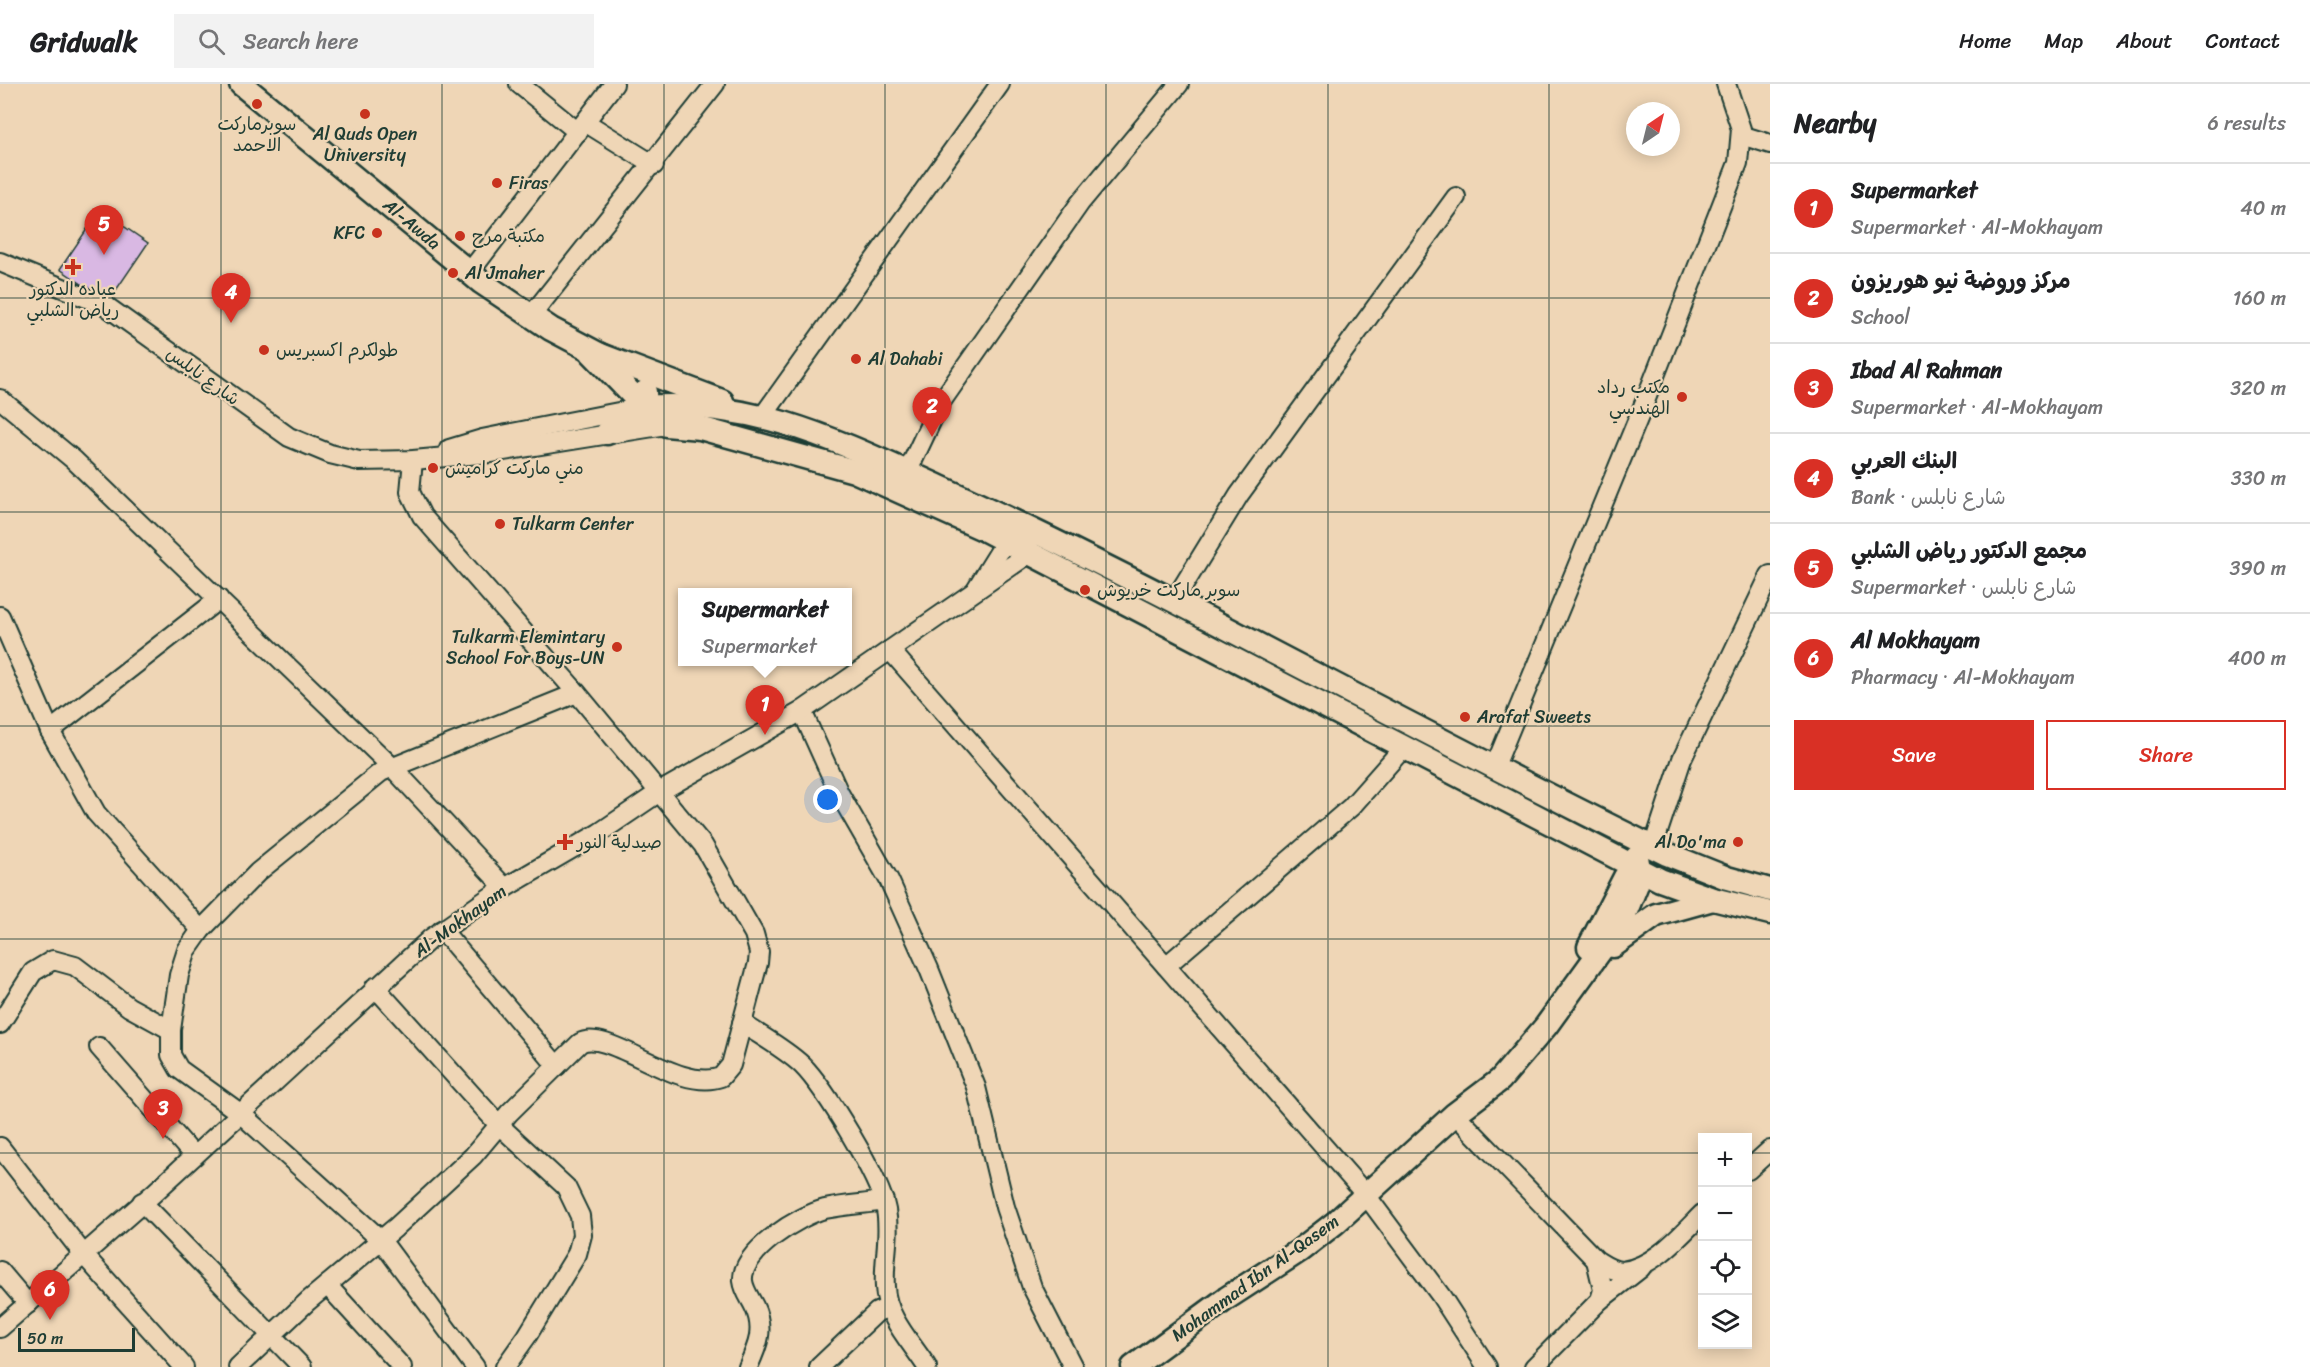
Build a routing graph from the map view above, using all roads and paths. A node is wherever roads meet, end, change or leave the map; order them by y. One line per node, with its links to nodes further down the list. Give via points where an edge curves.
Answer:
1 (241, 84): 14 (main road, Al-Awda)
2 (519, 84): 8 (street)
3 (614, 84): 8 (street)
4 (715, 84): 11 (street)
5 (1000, 84): 19 (street)
6 (1179, 84): 23 (street, via 1080,203 946,395)
7 (1726, 84): 9 (street)
8 (581, 127): 11 (street); 14 (street)
9 (1741, 135): 10 (street); 38 (street, via 1738,163 1642,410)
10 (1770, 144)
11 (654, 165): 15 (street)
12 (1456, 197): 30 (street, via 1239,495)
13 (0, 262): 22 (street, شارع نابلس, via 106,306 309,447 359,461)
14 (469, 273): 15 (main road, Al-Awda)
15 (531, 316): 16 (main road, Al-Awda)
16 (591, 352): 18 (main road, via 633,375 645,390); 19 (main road)
17 (0, 399): 29 (street, via 74,460)
18 (644, 407): 19 (main road, via 691,405); 20 (main road); 21 (main road, via 634,421); 22 (street, via 482,439)
19 (763, 416): 23 (main road, via 845,445)
20 (666, 424): 21 (street); 25 (main road, via 700,428 854,471)
21 (607, 434): 22 (street, via 491,453)
22 (413, 460): 33 (street, via 410,492 422,516)
23 (907, 473): 24 (main road)
24 (1025, 526): 25 (street); 26 (street); 30 (main road)
25 (1006, 541): 26 (main road); 28 (street)
26 (1030, 554): 28 (street, Al-Mokhayam); 36 (main road)
27 (1770, 575): 41 (street, via 1682,759)
28 (976, 589): 32 (street, Al-Mokhayam)
29 (219, 599): 35 (street); 37 (street)
30 (1174, 601): 38 (main road)
31 (0, 616): 35 (street)
32 (890, 650): 34 (street, Al-Mokhayam); 50 (street)
33 (577, 693): 37 (street); 39 (street)
34 (802, 711): 39 (street, Al-Mokhayam); 91 (street, via 839,793 889,880 929,969 976,1087 1005,1207 1032,1287)
35 (50, 731): 47 (street, via 96,813)
36 (1404, 747): 40 (main road); 50 (street, via 1352,807)
37 (386, 766): 42 (street); 47 (street, via 258,872)
38 (1495, 766): 41 (main road, via 1626,834)
39 (661, 791): 42 (street, Al-Mokhayam); 52 (street, via 703,845 758,944 758,963)
40 (1577, 838): 41 (main road); 44 (main road, via 1604,867)
41 (1641, 861): 43 (main road, via 1679,859); 44 (main road); 45 (main road); 49 (main road, via 1633,897)
42 (505, 888): 48 (street, Al-Mokhayam)
43 (1770, 890)
44 (1617, 894): 58 (main road, via 1570,973)
45 (1713, 899): 46 (main road); 49 (main road, via 1656,915)
46 (1767, 914)
47 (201, 930): 54 (street, via 182,962)
48 (442, 930): 51 (street, Al-Mokhayam); 56 (street)
49 (1598, 958): 58 (main road, via 1500,1080)
50 (1166, 966): 64 (street)
51 (375, 987): 57 (street, Al-Mokhayam); 59 (street)
52 (742, 1023): 56 (street, via 731,1065 727,1072 712,1080 669,1072 593,1039 580,1043); 65 (street, via 802,1065 846,1126)
53 (0, 1024): 54 (street, via 33,972 53,960 75,966 129,1006)
54 (171, 1030): 57 (street, via 171,1055 179,1069)
55 (99, 1047): 62 (street)
56 (557, 1066): 59 (street)
57 (240, 1113): 62 (street, Al-Mokhayam); 68 (street)
58 (1455, 1114): 64 (main road, Mohammad Ibn Al-Qasem); 71 (street)
59 (499, 1125): 68 (street, via 473,1156); 86 (street, via 566,1187 582,1225 577,1254)
60 (0, 1147): 69 (street)
61 (1770, 1150): 63 (street)
62 (194, 1156): 66 (street, Al-Mokhayam)
63 (1752, 1166)
64 (1366, 1195): 80 (main road, Mohammad Ibn Al-Qasem, via 1299,1251); 92 (street, via 1441,1296)
65 (884, 1201): 76 (street, via 889,1231 885,1289); 87 (street, via 823,1209 782,1230 752,1255 743,1271 743,1282 756,1312 760,1340)
66 (142, 1202): 69 (street, Al-Mokhayam); 78 (street)
67 (1698, 1218): 70 (street)
68 (381, 1240): 73 (street); 85 (street)
69 (84, 1255): 75 (street, Al-Mokhayam); 81 (street)
70 (1654, 1257): 71 (street, via 1621,1271); 74 (street)
71 (1596, 1260): 74 (street, via 1603,1290)
72 (0, 1271): 75 (street)
73 (327, 1285): 78 (street); 84 (street)
74 (1600, 1300): 93 (street)
75 (28, 1304): 77 (street, Al-Mokhayam)
76 (889, 1307): 79 (street); 88 (street, via 877,1312)
77 (0, 1328)
78 (271, 1337): 82 (street); 83 (street)
79 (916, 1350): 89 (street); 90 (street)
80 (1143, 1363)
81 (184, 1367)
82 (238, 1367)
83 (302, 1367)
84 (402, 1367)
85 (475, 1367)
86 (505, 1367)
87 (748, 1367)
88 (819, 1367)
89 (906, 1367)
90 (927, 1367)
91 (1073, 1367)
92 (1487, 1367)
93 (1534, 1367)

